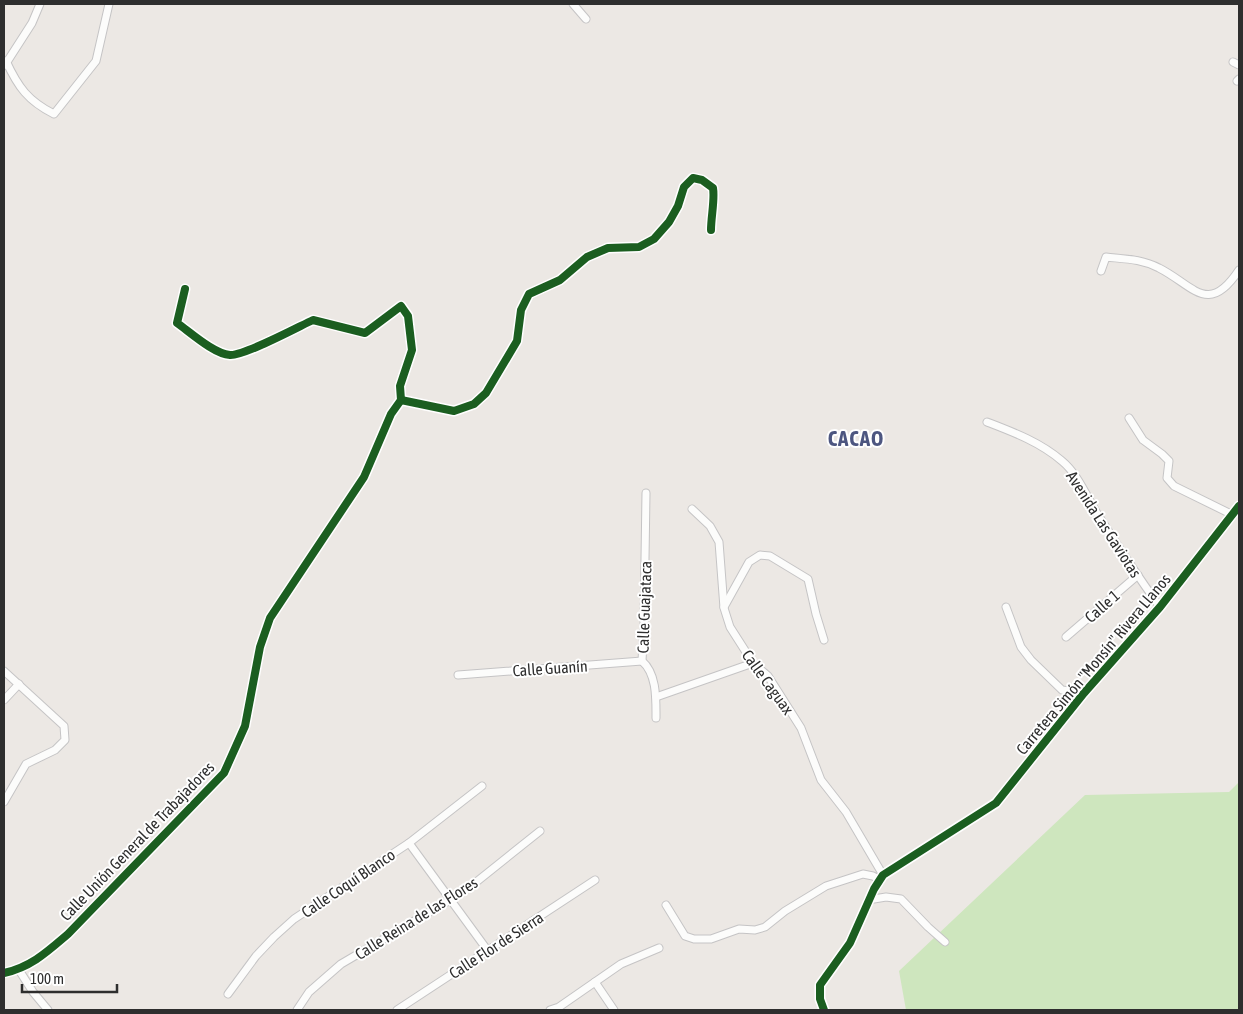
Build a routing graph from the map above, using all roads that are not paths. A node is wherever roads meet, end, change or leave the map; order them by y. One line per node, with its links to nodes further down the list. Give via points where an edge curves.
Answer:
1 (40, 4): 5 (street)
2 (108, 4): 5 (street, via 96,61 54,114 37,106)
3 (573, 4): 4 (street)
4 (586, 19)
5 (5, 64)
6 (711, 230): 10 (street, via 712,188 702,180 692,178 684,187 669,222 654,239 639,247 608,248 587,257 560,280 529,294 521,310 517,341 486,393 474,404 454,411)
7 (1239, 270): 8 (street, via 1229,285 1212,294 1194,291 1142,260 1106,257)
8 (1101, 271)
9 (185, 289): 10 (street, Calle Unión General de Trabajadores, via 177,322 218,352 230,355 313,320 365,333 400,306 408,316 412,350 400,386)
10 (401, 400): 44 (street, Calle Unión General de Trabajadores, via 391,414 364,477 270,618 260,647 245,726 224,773 68,934)
11 (1129, 418): 16 (street, via 1143,440 1169,461 1167,478 1174,486)
12 (988, 422): 17 (street, Avenida Las Gaviotas, via 1023,436 1064,462)
13 (646, 493): 23 (street, Calle Guajataca)
14 (1239, 505): 16 (street, Carretera Simón "Monsín" Rivera Llanos)
15 (692, 508): 20 (street, Calle Caguax, via 710,526 719,542)
16 (1233, 515): 19 (street, Carretera Simón "Monsín" Rivera Llanos)
17 (1138, 575): 19 (street, Avenida Las Gaviotas); 21 (street, Calle 1)
18 (1006, 607): 28 (street, via 1021,647 1031,660 1062,690)
19 (1160, 607): 28 (street, Carretera Simón "Monsín" Rivera Llanos)
20 (724, 608): 22 (street, via 749,562 760,555 770,556 808,579); 24 (street, Calle Caguax, via 730,627)
21 (1066, 637)
22 (824, 640)
23 (642, 661): 26 (street, Calle Guanín); 29 (street, Calle Guajataca, via 650,667)
24 (753, 663): 29 (street); 36 (street, Calle Caguax, via 768,676 801,728 822,780 846,812)
25 (4, 671): 27 (street)
26 (458, 675)
27 (18, 684): 30 (street); 33 (street, via 64,726 64,740 54,750 26,764)
28 (1084, 693): 36 (street, Carretera Simón "Monsín" Rivera Llanos, via 996,803)
29 (656, 697): 31 (street, Calle Guajataca)
30 (4, 700)
31 (656, 718)
32 (482, 786): 35 (street, Calle Coquí Blanco)
33 (4, 802)
34 (540, 831): 38 (street, Calle Reina de las Flores)
35 (409, 843): 38 (street); 47 (street, Calle Coquí Blanco, via 294,919 268,943)
36 (882, 878): 39 (street, Carretera Simón "Monsín" Rivera Llanos); 40 (street, via 864,874 826,886 765,927 739,929 711,939 685,936)
37 (596, 880): 43 (street, Calle Flor de Sierra)
38 (450, 900): 43 (street); 49 (street, Calle Reina de las Flores, via 341,964 310,992)
39 (868, 900): 41 (street, via 901,899); 53 (street, Carretera Simón "Monsín" Rivera Llanos, via 850,943 820,986)
40 (666, 905)
41 (945, 942)
42 (659, 948): 46 (street, via 620,964)
43 (488, 951): 50 (street, Calle Flor de Sierra)
44 (19, 970): 45 (street, Calle Unión General de Trabajadores); 48 (street)
45 (4, 974)
46 (594, 982): 51 (street); 52 (street)
47 (228, 994)
48 (48, 1010)
49 (297, 1010)
50 (397, 1010)
51 (550, 1010)
52 (614, 1010)
53 (824, 1010)

